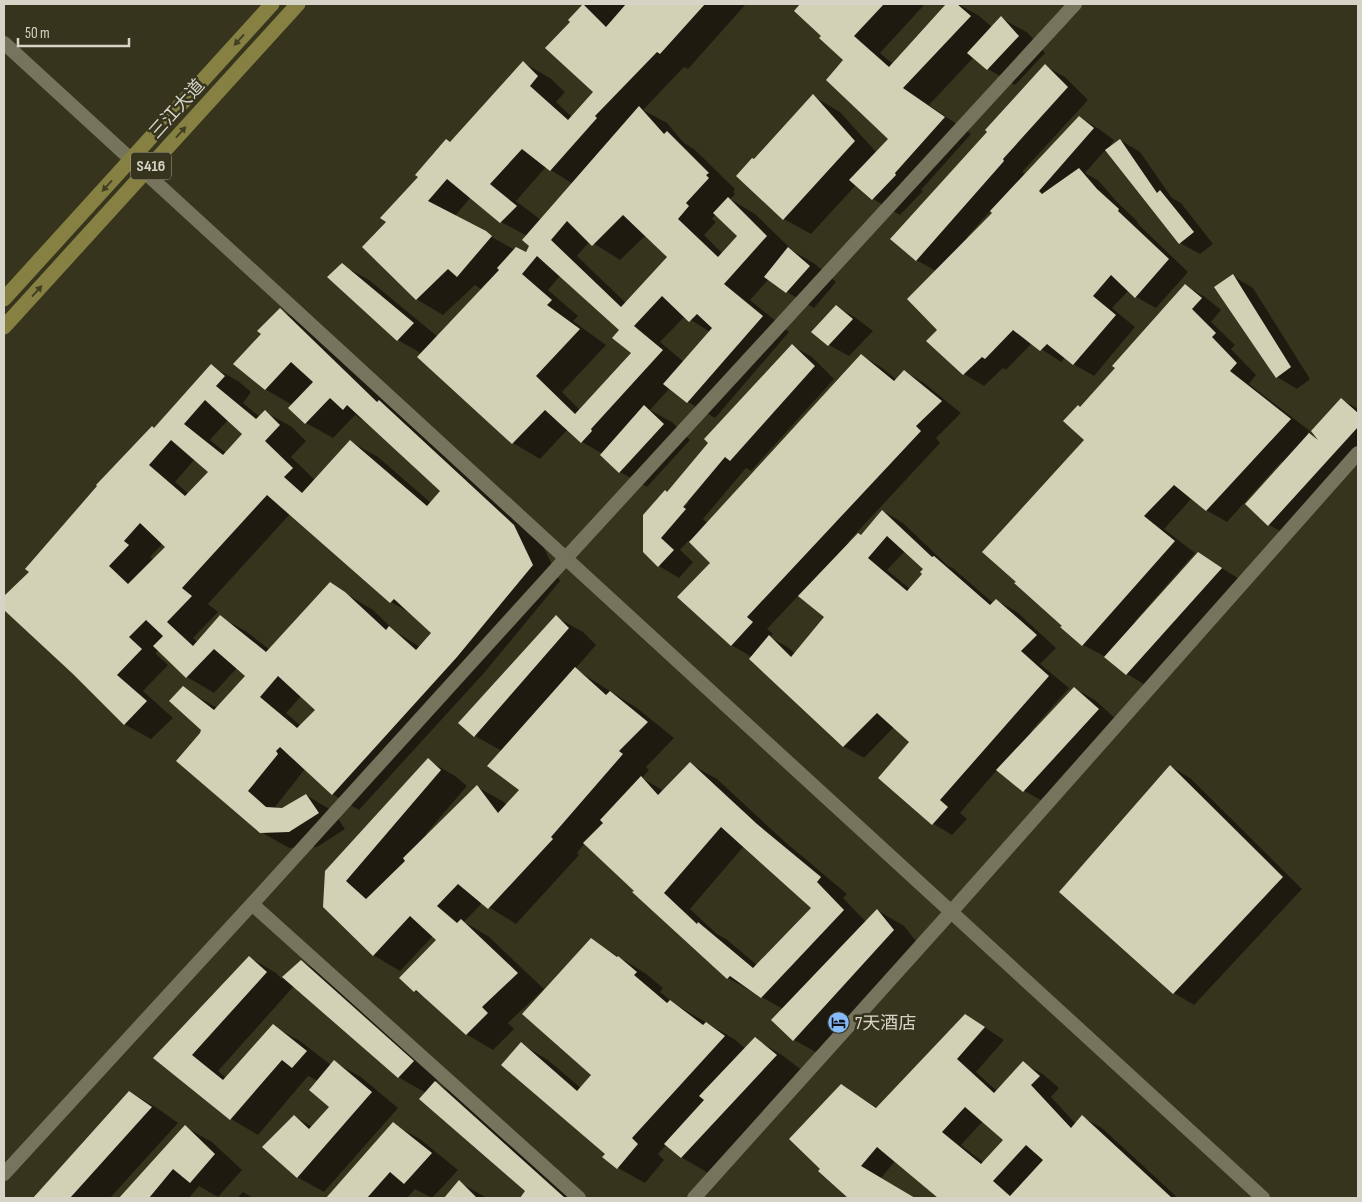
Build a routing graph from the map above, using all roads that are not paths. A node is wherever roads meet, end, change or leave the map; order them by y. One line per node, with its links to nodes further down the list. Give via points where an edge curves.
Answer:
1 (272, 4): 5 (main road, 三江大道 / S416, one-way to 5)
2 (298, 4): 6 (main road, 三江大道 / S416, one-way to 2)
3 (1075, 4): 10 (street)
4 (4, 43): 5 (street)
5 (131, 159): 6 (street); 7 (main road, 三江大道 / S416, one-way to 7)
6 (145, 172): 8 (main road, 三江大道 / S416, one-way to 6); 10 (street)
7 (4, 299)
8 (4, 327)
9 (1358, 453): 12 (street)
10 (565, 559): 11 (street); 12 (street)
11 (252, 904): 13 (street); 14 (street)
12 (950, 912): 15 (street); 16 (street)
13 (4, 1174)
14 (579, 1198)
15 (694, 1198)
16 (1263, 1198)

